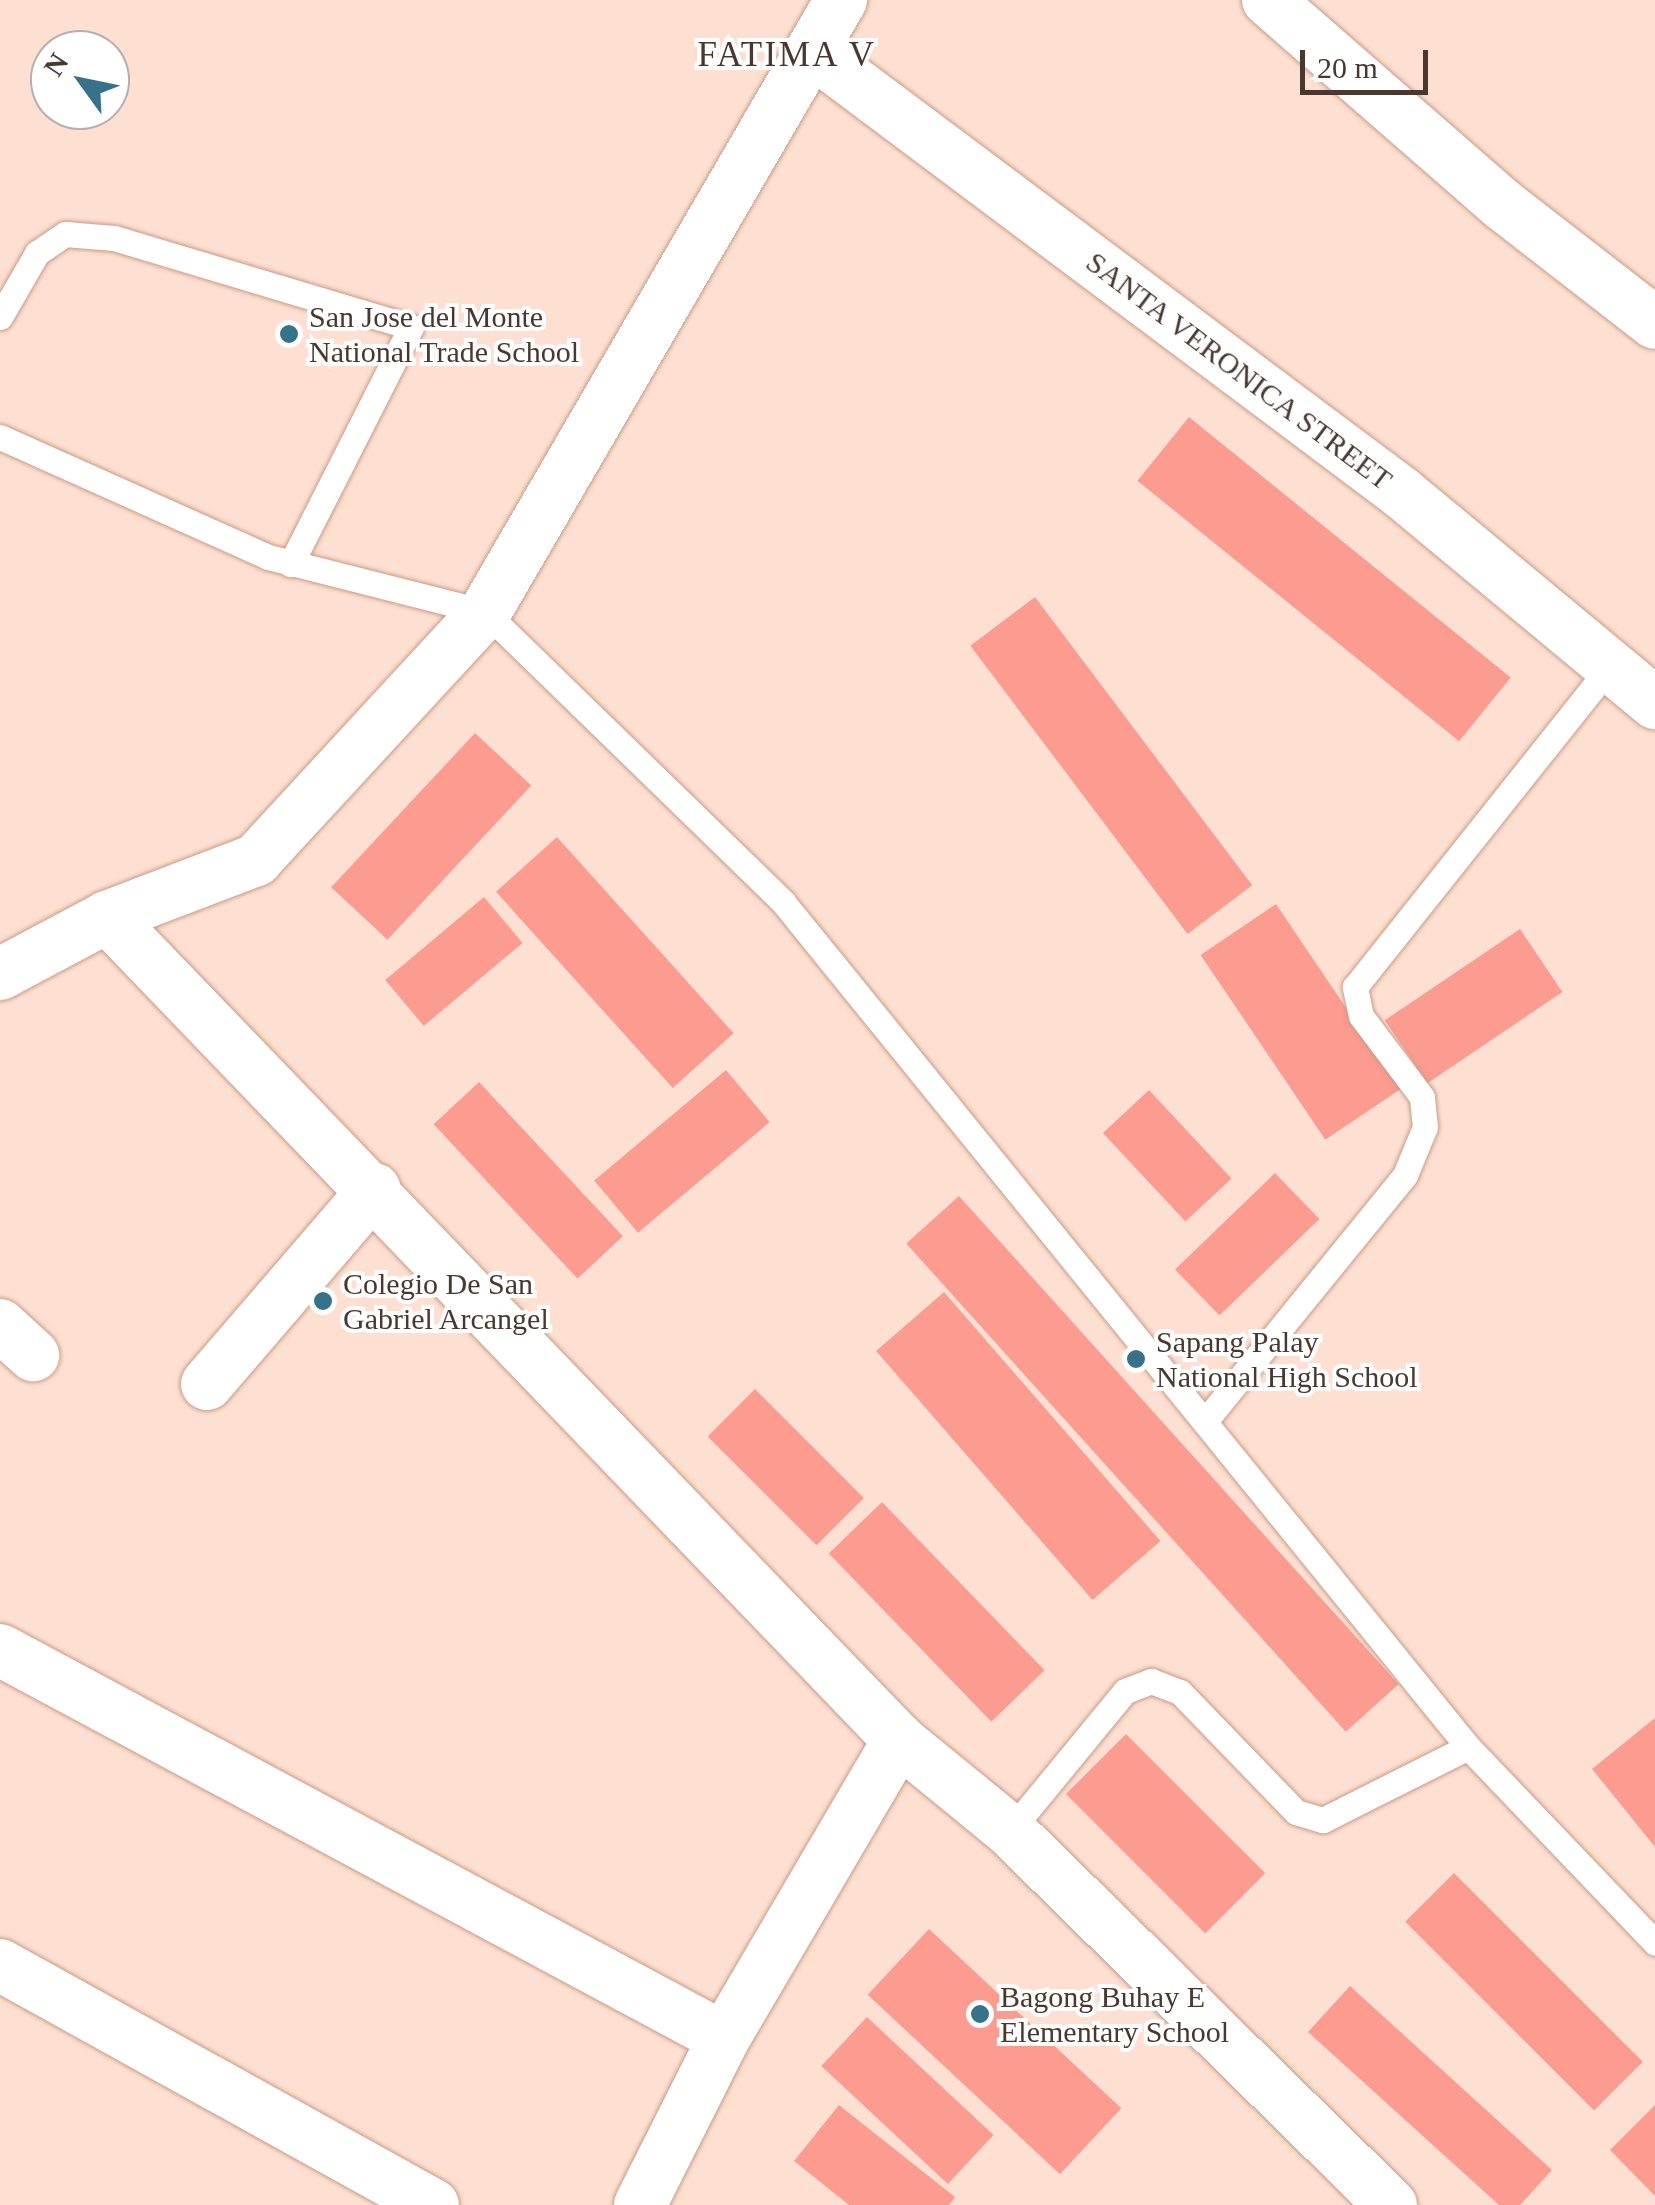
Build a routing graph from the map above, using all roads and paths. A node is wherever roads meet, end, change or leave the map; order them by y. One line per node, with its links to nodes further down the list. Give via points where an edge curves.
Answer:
1 (842, 0): 3 (street)
2 (1268, 0): 5 (street, via 1503,205)
3 (813, 52): 8 (street); 9 (street, SANTA VERONICA STREET, via 1402,493)
4 (0, 318): 7 (lane, via 37,253 64,234 114,238 411,327)
5 (1655, 323)
6 (0, 437): 7 (lane)
7 (292, 564): 8 (lane)
8 (486, 612): 11 (street, via 256,860); 15 (lane, via 783,902)
9 (1610, 666): 10 (street, SANTA VERONICA STREET); 15 (lane, via 1355,987 1361,1016 1422,1097 1425,1127 1405,1175)
10 (1655, 703)
11 (107, 918): 12 (street); 13 (street)
12 (0, 974)
13 (375, 1189): 14 (street); 17 (street)
14 (206, 1384)
15 (1206, 1420): 18 (lane)
16 (0, 1650): 22 (street)
17 (900, 1740): 19 (street); 22 (street)
18 (1468, 1747): 19 (lane, via 1323,1820 1296,1812 1180,1692 1151,1681 1125,1691); 20 (lane)
19 (1010, 1832): 25 (street)
20 (1655, 1943)
21 (0, 1965): 23 (street)
22 (724, 2038): 24 (street)
23 (433, 2205)
24 (640, 2205)
25 (1391, 2205)

